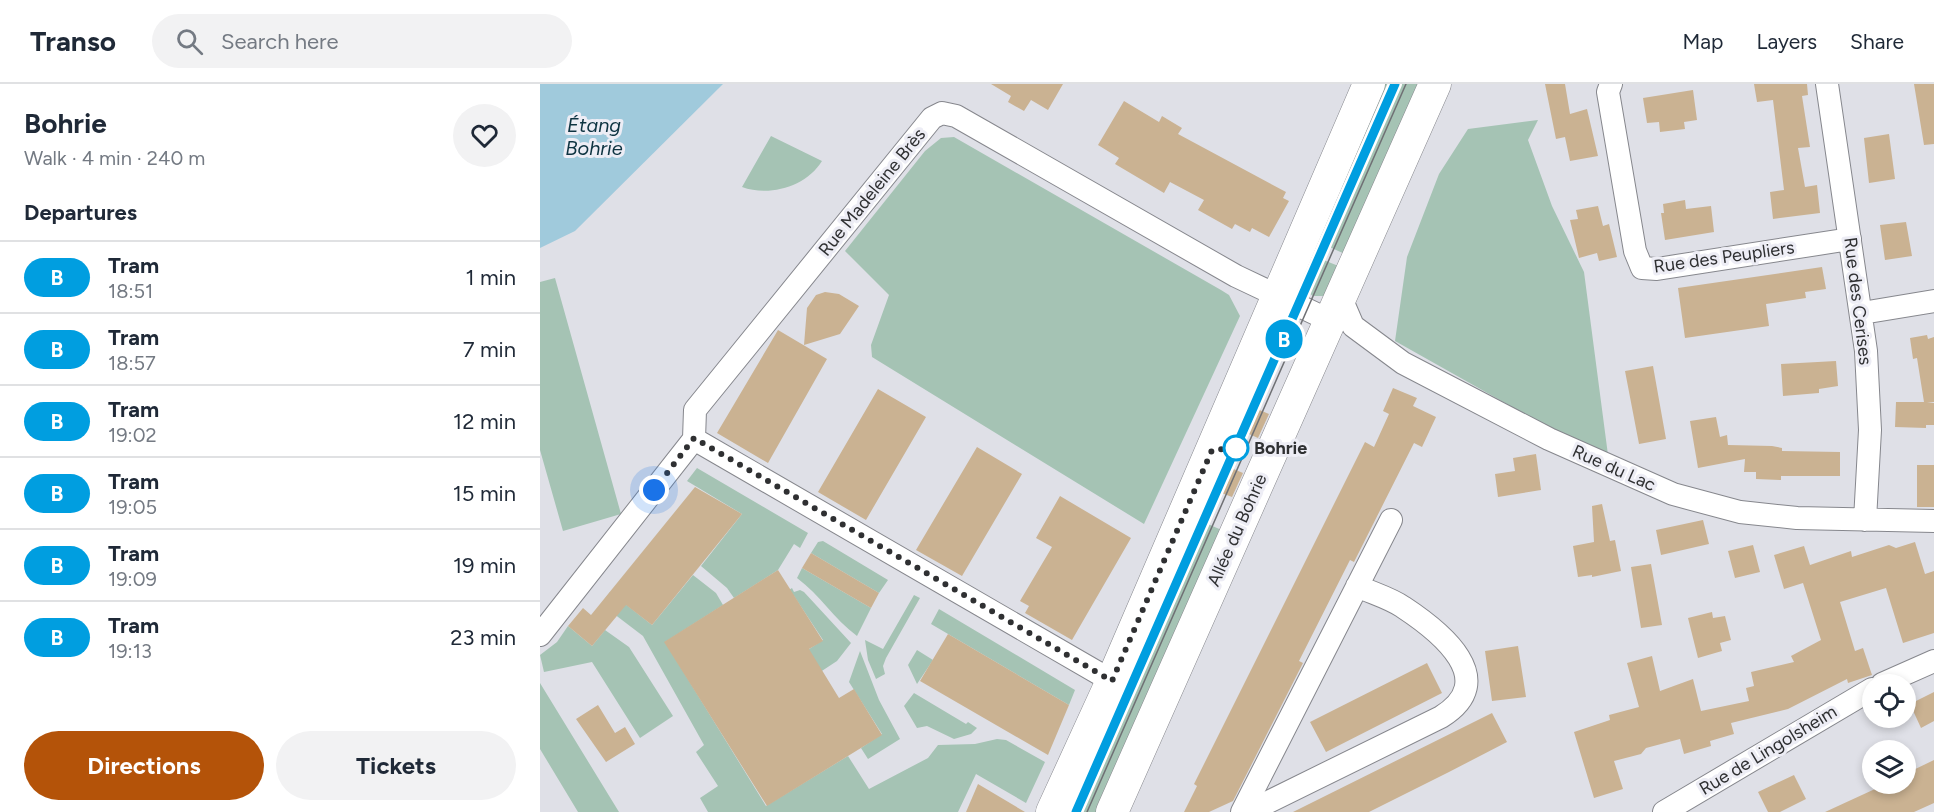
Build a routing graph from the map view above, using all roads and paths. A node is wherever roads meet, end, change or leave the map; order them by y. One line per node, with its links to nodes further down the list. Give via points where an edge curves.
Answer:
1 (1369, 84): 6 (main road)
2 (1435, 84): 8 (main road, Allée du Bohrie)
3 (1611, 84): 5 (street, Rue des Peupliers, via 1608,92 1635,251 1642,268 1657,269)
4 (1827, 84): 5 (street, Rue des Cerises)
5 (1850, 239): 9 (street, Rue des Cerises)
6 (1276, 297): 8 (street); 10 (street, Rue Madeleine Brès, via 956,116 942,113 932,118 695,410); 18 (main road)
7 (1934, 301): 9 (street)
8 (1336, 310): 12 (street, Rue du Lac, via 1402,363 1549,439 1637,479 1719,508 1797,518); 21 (main road, Allée du Bohrie)
9 (1862, 313): 12 (street, Rue des Cerises, via 1869,406)
10 (694, 438): 15 (street); 18 (street)
11 (1391, 520): 14 (street)
12 (1865, 520): 13 (street, Rue du Lac)
13 (1934, 521)
14 (1357, 586): 22 (street); 23 (street, via 1403,607 1453,648 1467,681 1461,700 1441,717)
15 (540, 635)
16 (1934, 662): 17 (street)
17 (1906, 674)
18 (1112, 681): 20 (main road)
19 (1862, 695): 24 (street, Rue de Lingolsheim)
20 (1052, 812)
21 (1112, 812)
22 (1242, 812)
23 (1248, 812)
24 (1664, 812)

